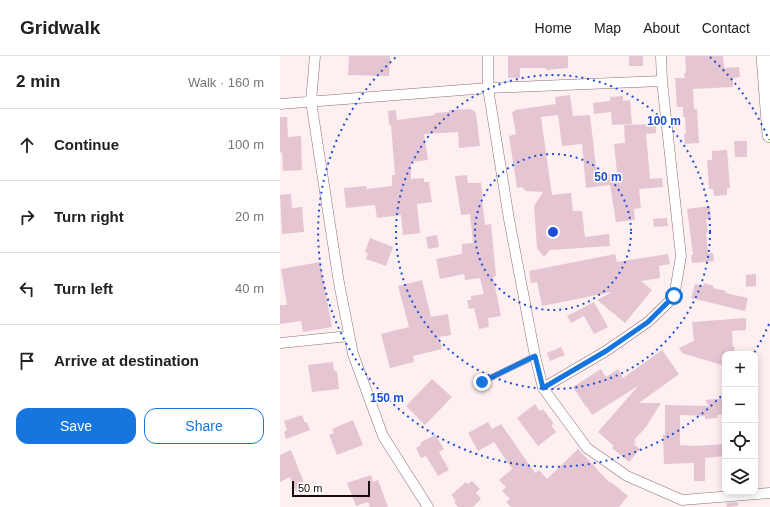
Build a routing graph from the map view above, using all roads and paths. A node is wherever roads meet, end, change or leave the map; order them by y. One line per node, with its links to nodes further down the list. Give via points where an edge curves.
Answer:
1 (315, 56): 7 (street)
2 (488, 56): 6 (street)
3 (661, 56): 5 (street)
4 (764, 56): 9 (street)
5 (662, 81): 6 (street); 14 (street, via 681,256 674,296 648,322 606,351)
6 (488, 88): 7 (street); 12 (street, via 509,220)
7 (311, 101): 8 (street); 10 (street, via 339,283)
8 (280, 104)
9 (770, 135)
10 (350, 336): 11 (street); 17 (street, via 353,354 383,436)
11 (281, 343)
12 (535, 356): 13 (lane); 14 (street)
13 (482, 382)
14 (543, 388): 16 (street, via 587,448 626,476)
15 (770, 493): 16 (street)
16 (682, 504)
17 (428, 507)

